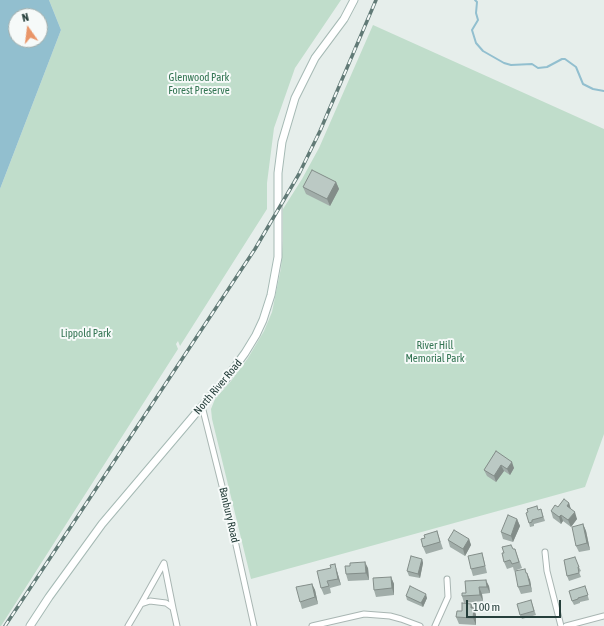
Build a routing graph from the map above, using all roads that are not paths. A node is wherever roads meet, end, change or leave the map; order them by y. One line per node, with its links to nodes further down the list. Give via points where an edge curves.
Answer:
1 (354, 0): 2 (main road, North River Road, via 344,19 315,58 295,98 282,142 278,173 278,257 263,320 235,368)
2 (202, 406): 8 (main road, North River Road, via 102,524); 11 (street, Banbury Road)
3 (545, 552): 15 (street, via 547,571)
4 (447, 579): 14 (street, via 448,597)
5 (141, 604): 6 (street, via 150,601 166,603); 6 (street, via 164,563); 9 (street)
6 (173, 608): 10 (street)
7 (604, 616): 16 (street)
8 (30, 626)
9 (128, 626)
10 (178, 626)
11 (254, 626)
12 (312, 626): 13 (street, via 356,615 373,614 401,618)
13 (420, 626)
14 (435, 626)
15 (561, 626)
16 (566, 626)

